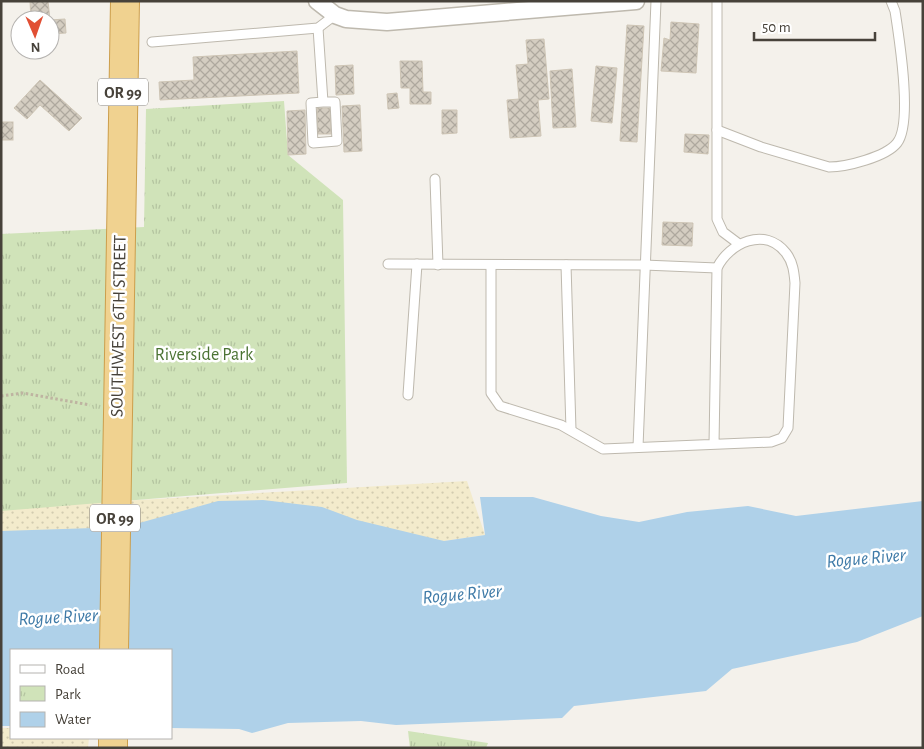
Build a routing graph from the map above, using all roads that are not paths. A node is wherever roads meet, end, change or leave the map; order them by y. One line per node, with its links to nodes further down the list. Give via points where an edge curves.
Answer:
1 (125, 1): 25 (highway, SOUTHWEST 6TH STREET / OR 99)
2 (318, 1): 7 (street)
3 (636, 1): 7 (street, via 387,22 358,21)
4 (656, 1): 19 (lane)
5 (717, 1): 11 (lane)
6 (891, 1): 11 (lane, via 897,25 905,102 897,144 873,158 829,167)
7 (335, 15): 8 (lane)
8 (318, 28): 9 (lane); 10 (lane)
9 (152, 42)
10 (323, 102): 10 (lane, via 311,103 313,143 337,141 335,102)
11 (717, 130): 13 (lane, via 717,219 723,232)
12 (435, 179): 16 (lane)
13 (739, 244): 20 (lane, via 722,256); 23 (lane, via 754,240 778,245 793,266 796,283 788,428 782,438 772,442)
14 (388, 264): 15 (lane)
15 (418, 264): 16 (lane); 21 (lane)
16 (438, 265): 17 (lane)
17 (491, 265): 18 (lane); 22 (lane, via 489,365 493,400 500,406)
18 (566, 265): 19 (lane); 22 (lane)
19 (644, 266): 20 (lane); 24 (lane)
20 (717, 268): 23 (lane)
21 (408, 395)
22 (571, 430): 24 (lane, via 603,449)
23 (714, 444): 24 (lane)
24 (638, 447)
25 (114, 649)

